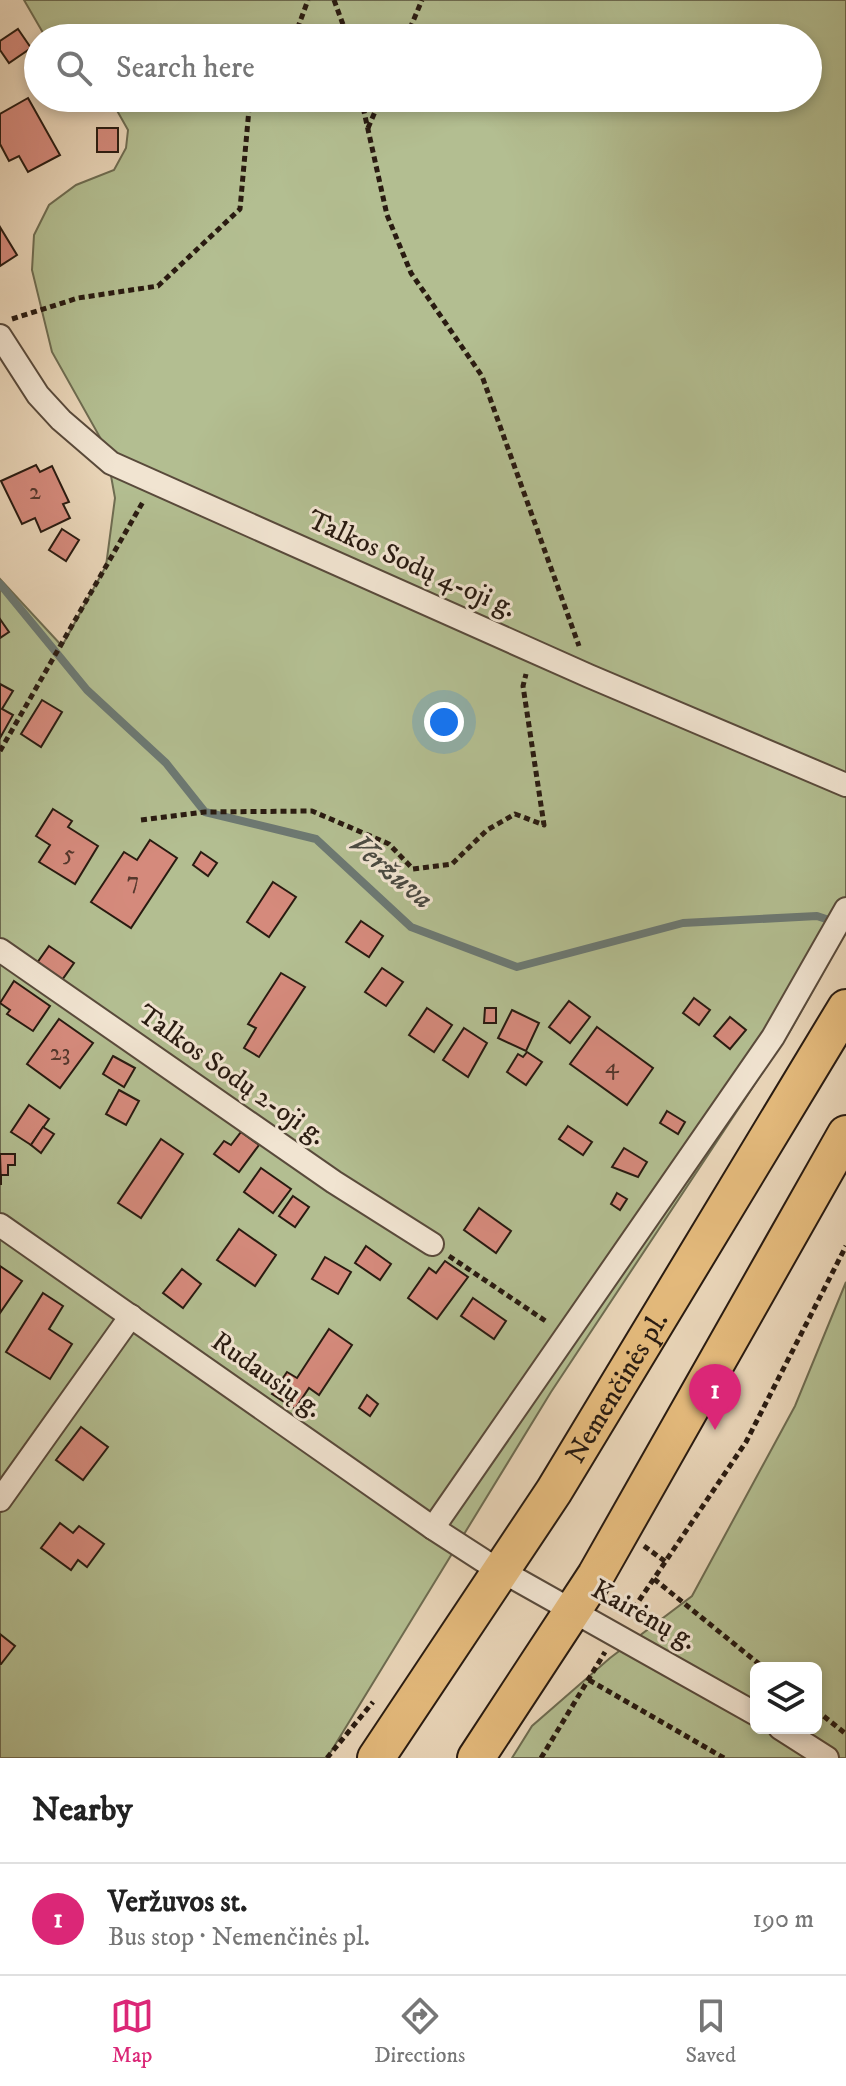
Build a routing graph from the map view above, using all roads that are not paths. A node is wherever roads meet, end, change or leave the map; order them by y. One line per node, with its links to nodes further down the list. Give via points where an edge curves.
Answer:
1 (0, 336): 2 (street, Talkos Sodų 4-oji g., via 38,395 111,463)
2 (846, 785)
3 (846, 909): 11 (street, via 773,1037)
4 (0, 950): 8 (street, Talkos Sodų 2-oji g.)
5 (846, 1008): 12 (main road, Nemenčinės pl.)
6 (846, 1134): 13 (main road)
7 (0, 1225): 9 (street, Rudausių g.)
8 (432, 1244)
9 (131, 1316): 10 (street); 11 (street, Rudausių g.)
10 (0, 1500)
11 (433, 1528): 12 (street, Rudausių g.)
12 (502, 1570): 13 (street, Kairėnų g.); 16 (main road, Nemenčinės pl.)
13 (574, 1610): 14 (street, Kairėnų g.); 17 (main road)
14 (750, 1710)
15 (789, 1734): 18 (street)
16 (376, 1758)
17 (476, 1758)
18 (827, 1758)

